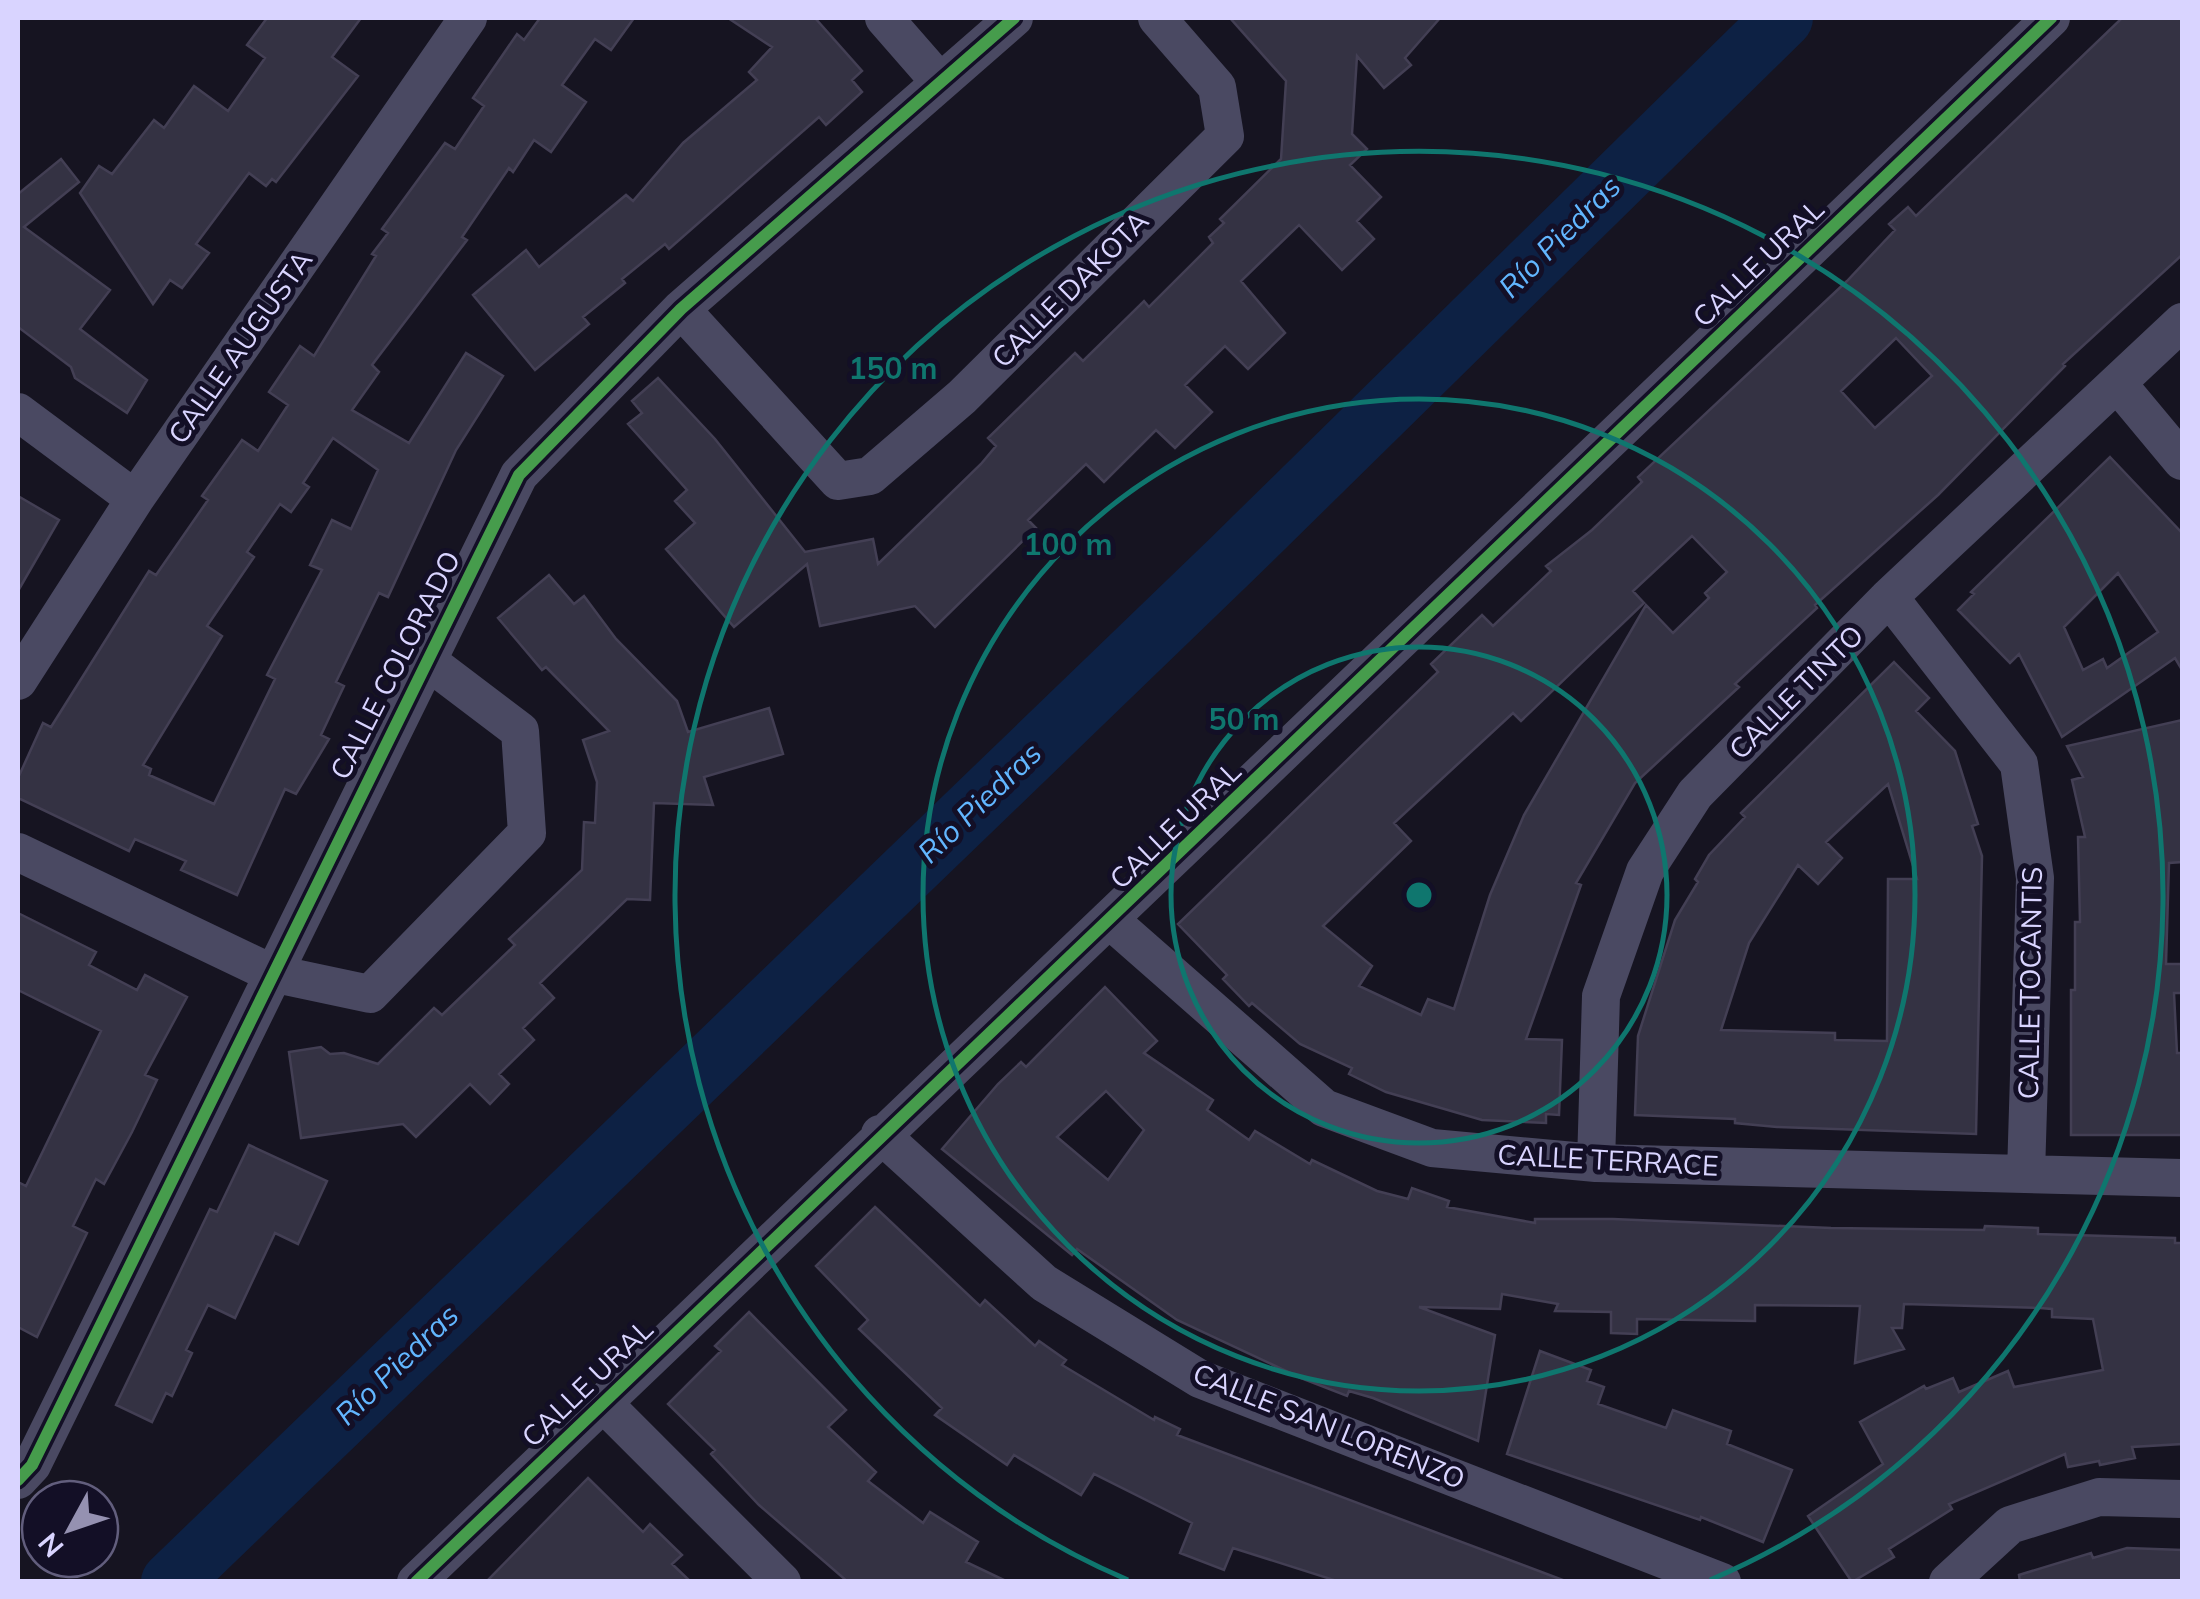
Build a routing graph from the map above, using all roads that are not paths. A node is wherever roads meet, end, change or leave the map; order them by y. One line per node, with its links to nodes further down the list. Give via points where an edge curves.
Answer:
1 (468, 18): 12 (street, CALLE AUGUSTA)
2 (884, 18): 6 (street)
3 (1014, 18): 6 (street, CALLE COLORADO)
4 (1157, 18): 7 (street, CALLE DAKOTA, via 1217,87 1225,136 962,397 870,476 838,481)
5 (2051, 18): 17 (street, CALLE URAL)
6 (939, 81): 7 (street, CALLE COLORADO)
7 (681, 310): 14 (street, CALLE COLORADO, via 518,475)
8 (2182, 322): 9 (street, CALLE TINTO)
9 (2117, 384): 11 (street); 13 (street, CALLE TINTO)
10 (18, 412): 12 (street)
11 (2182, 461)
12 (134, 498): 15 (street, CALLE AUGUSTA)
13 (1890, 597): 20 (street, CALLE TINTO, via 1695,794 1645,872 1601,996); 21 (street, CALLE TOCANTIS, via 2019,764 2034,878)
14 (425, 659): 18 (street, CALLE COLORADO); 18 (street, via 520,731 527,833 370,994)
15 (18, 680)
16 (18, 852): 18 (street)
17 (1111, 922): 19 (street, CALLE URAL); 20 (street, CALLE TERRACE, via 1324,1108 1432,1148)
18 (271, 974): 24 (street, CALLE COLORADO, via 32,1465)
19 (880, 1134): 23 (street, CALLE URAL); 28 (street, CALLE SAN LORENZO, via 1044,1283 1200,1379)
20 (1596, 1163): 21 (street, CALLE TERRACE)
21 (2026, 1174): 22 (street, CALLE TERRACE)
22 (2182, 1178)
23 (603, 1403): 26 (street, CALLE URAL); 27 (street)
24 (18, 1480)
25 (2182, 1499): 29 (street, via 2099,1497 2010,1525)
26 (416, 1582)
27 (782, 1582)
28 (1722, 1582)
29 (1948, 1582)

